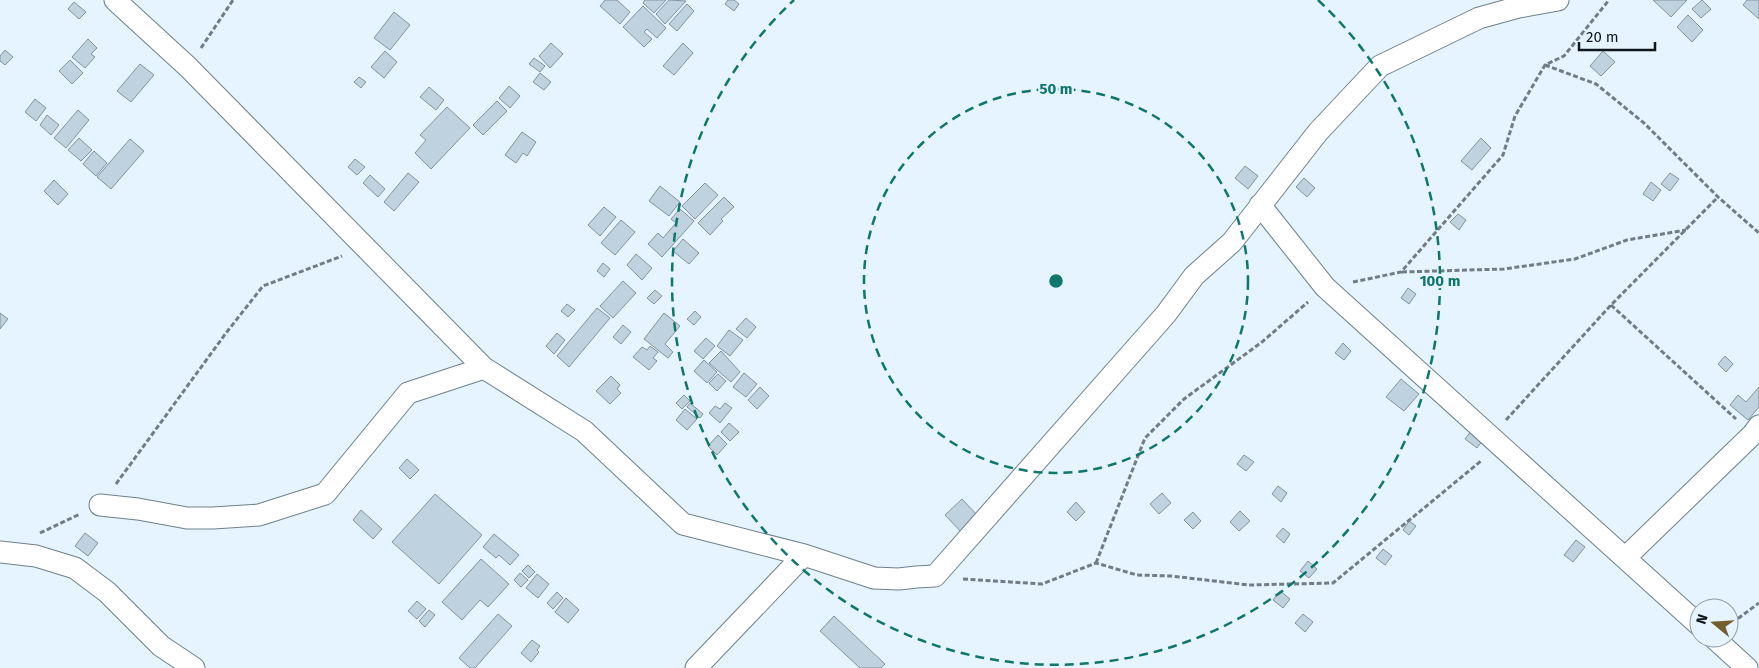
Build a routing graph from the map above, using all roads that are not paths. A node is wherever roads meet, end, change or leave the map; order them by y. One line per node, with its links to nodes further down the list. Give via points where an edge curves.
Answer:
1 (114, 0): 4 (street, via 188,67)
2 (1558, 0): 3 (street, via 1479,18 1380,66 1318,132)
3 (1260, 206): 8 (street, via 1232,242 1194,276 1166,314 935,576 874,578); 9 (street, via 1324,287)
4 (484, 368): 6 (street, via 408,393 324,494 259,515 213,518 187,518); 8 (street, via 584,431 683,524)
5 (1756, 430): 9 (street)
6 (100, 505)
7 (0, 552): 12 (street, via 36,556 75,568 107,592 162,646)
8 (804, 555): 13 (street)
9 (1625, 558): 10 (street)
10 (1689, 616)
11 (1725, 648): 14 (street)
12 (194, 668)
13 (696, 668)
14 (1747, 668)

